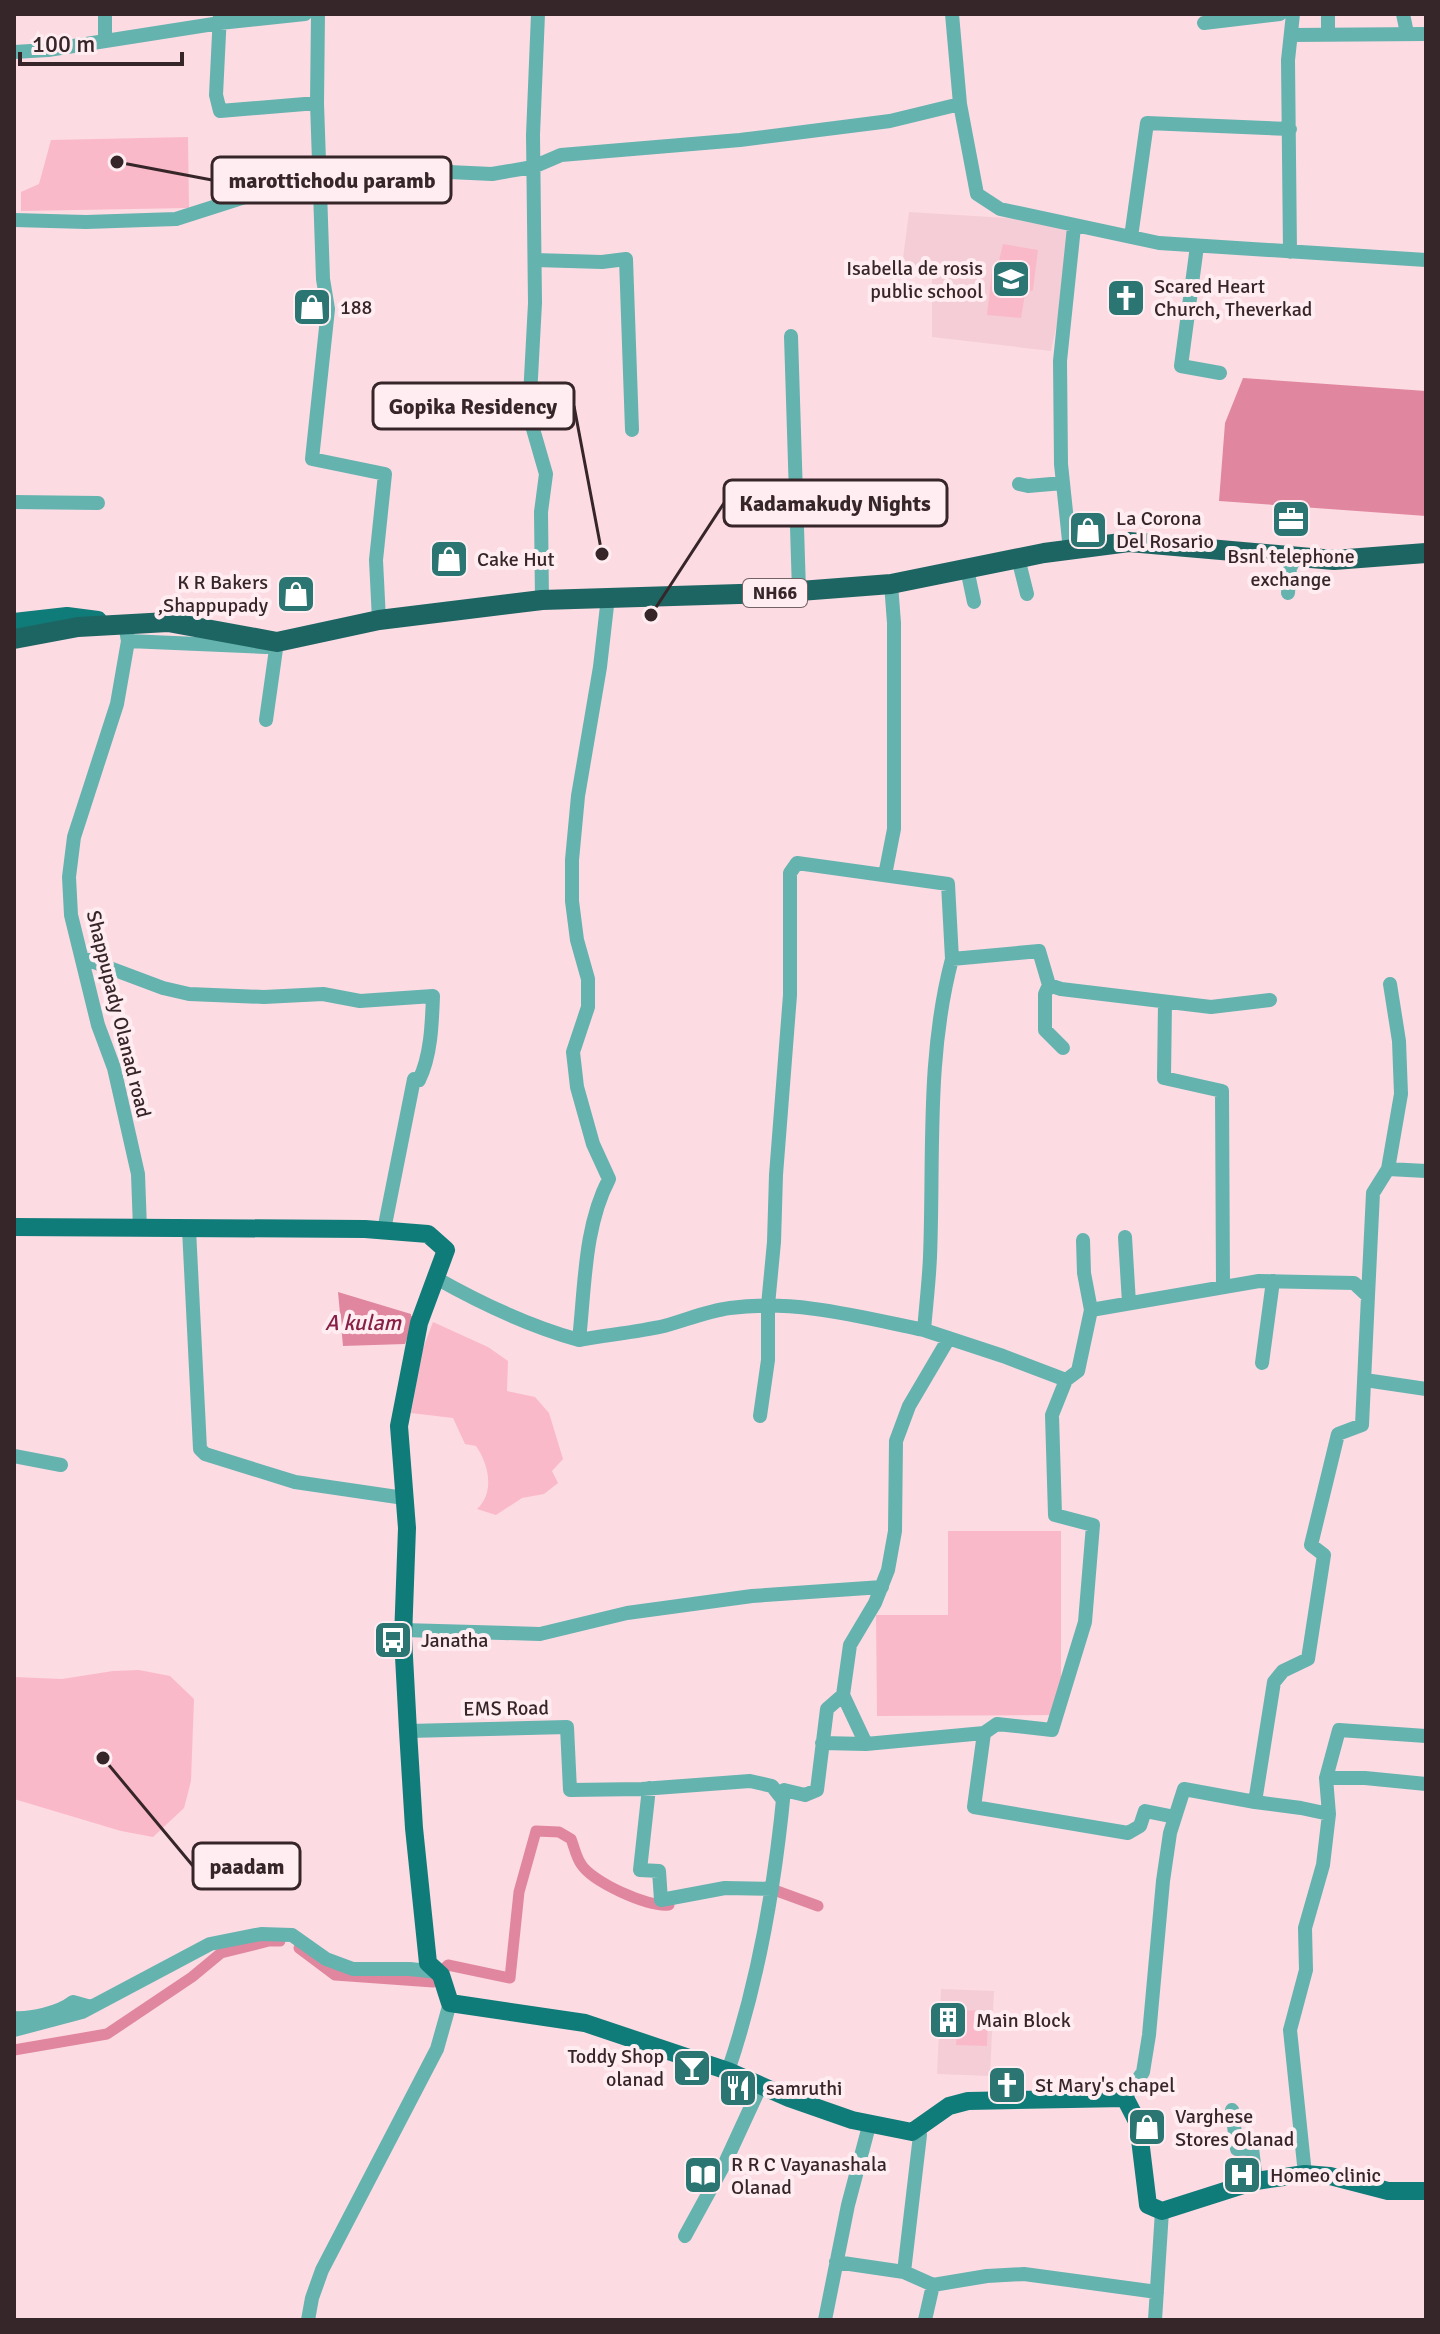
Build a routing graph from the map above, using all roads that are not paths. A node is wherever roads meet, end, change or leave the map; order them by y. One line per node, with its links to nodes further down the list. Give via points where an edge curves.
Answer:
1 (105, 14): 16 (street)
2 (305, 14): 10 (street)
3 (318, 14): 18 (street)
4 (538, 14): 21 (street)
5 (952, 14): 19 (street)
6 (1280, 14): 11 (street)
7 (1293, 14): 15 (street)
8 (1328, 14): 13 (street)
9 (1403, 14): 12 (street)
10 (220, 18): 16 (street); 18 (street, via 220,111)
11 (1204, 23)
12 (1407, 33): 13 (street); 14 (street)
13 (1328, 34): 15 (street)
14 (1426, 34)
15 (1291, 35): 20 (street)
16 (105, 41): 17 (street)
17 (14, 52)
18 (317, 103): 22 (street)
19 (960, 104): 21 (street, via 890,121 561,155); 24 (street, via 977,194 1000,209)
20 (1290, 129): 25 (street, via 1147,123); 27 (street)
21 (533, 167): 22 (street, via 492,174 355,175); 28 (street)
22 (322, 192): 23 (street, via 313,197 251,195 176,219); 49 (street, via 328,309 312,459 385,474 376,560)
23 (14, 220)
24 (1074, 227): 25 (street); 33 (street, via 1060,361)
25 (1131, 237): 26 (street)
26 (1197, 246): 27 (street); 31 (street, via 1181,366)
27 (1290, 252): 29 (street)
28 (535, 260): 32 (street, via 626,259); 47 (street, via 529,415 546,474)
29 (1426, 260)
30 (791, 336): 43 (street)
31 (1220, 373)
32 (632, 430)
33 (1063, 483): 34 (street); 37 (street)
34 (1019, 484)
35 (14, 502): 36 (street)
36 (98, 503)
37 (1070, 550): 39 (highway, NH66, via 1129,542); 40 (highway, NH66)
38 (1426, 553): 39 (highway, NH66, via 1334,560)
39 (1296, 556): 44 (street)
40 (1018, 558): 41 (highway, NH66); 45 (street)
41 (967, 569): 42 (highway, NH66); 48 (street)
42 (891, 584): 43 (highway, NH66); 55 (street, via 894,829)
43 (799, 591): 46 (highway, NH66)
44 (1288, 593)
45 (1027, 594)
46 (608, 597): 47 (highway, NH66); 80 (street, via 572,860 577,940 588,979 588,1007 573,1052 574,1065 593,1144 609,1179 589,1243)
47 (542, 600): 49 (highway, NH66)
48 (974, 602)
49 (379, 620): 53 (highway, NH66)
50 (14, 622): 51 (main road, via 67,616)
51 (126, 633): 52 (highway, NH66, via 78,627); 53 (highway, NH66, via 168,622); 56 (street, Shappupady Olanad road, via 117,704 74,837 71,915)
52 (14, 639)
53 (277, 642): 54 (street)
54 (266, 720)
55 (885, 875): 57 (street, via 948,884); 76 (street, via 810,863 797,863 790,873 791,972)
56 (83, 958): 66 (street, Shappupady Olanad road, via 138,1174); 68 (street, via 189,994 323,994 360,1001 433,996 429,1043 422,1074 414,1079)
57 (952, 959): 59 (street, via 1039,951); 78 (street, via 933,1076)
58 (1390, 984): 63 (street, via 1401,1094)
59 (1049, 985): 61 (street); 62 (street, via 1045,1030)
60 (1270, 1000): 61 (street, via 1211,1007)
61 (1165, 1002): 73 (street, via 1164,1078 1222,1091)
62 (1063, 1048)
63 (1388, 1169): 64 (street); 74 (street, via 1373,1193)
64 (1426, 1171)
65 (14, 1227): 66 (main road)
66 (140, 1229): 67 (main road)
67 (189, 1229): 68 (main road); 88 (street, via 200,1449 295,1482)
68 (384, 1230): 71 (main road, via 428,1234 446,1250)
69 (1125, 1237): 75 (street)
70 (1083, 1240): 77 (street)
71 (436, 1278): 80 (street, via 522,1321); 88 (main road, via 419,1323 399,1426)
72 (1273, 1281): 73 (street); 74 (street, via 1354,1283); 81 (street)
73 (1223, 1287): 75 (street)
74 (1368, 1296): 83 (street)
75 (1129, 1303): 77 (street)
76 (768, 1305): 78 (street, via 850,1314); 80 (street, via 702,1313); 85 (street)
77 (1091, 1310): 82 (street, via 1078,1371)
78 (924, 1330): 79 (street)
79 (949, 1338): 82 (street); 89 (street, via 909,1406 896,1441 895,1531)
80 (579, 1340)
81 (1262, 1363)
82 (1066, 1380): 93 (street, via 1052,1415 1055,1515 1093,1525 1085,1622 1052,1730 997,1724)
83 (1365, 1380): 84 (street); 101 (street, via 1362,1425 1338,1434 1311,1545 1324,1555 1308,1659 1283,1671 1274,1682)
84 (1426, 1389)
85 (760, 1416)
86 (14, 1456): 87 (street)
87 (61, 1465)
88 (404, 1498): 90 (main road)
89 (882, 1587): 90 (street, via 752,1596 627,1613 540,1634); 91 (street, via 850,1645)
90 (403, 1630): 92 (main road)
91 (843, 1695): 95 (street, via 827,1709); 96 (street)
92 (408, 1731): 99 (street, EMS Road, via 567,1727 570,1790); 105 (main road, via 428,1963)
93 (984, 1733): 96 (street); 103 (street, via 974,1807 1128,1833 1140,1826 1145,1811)
94 (1426, 1736): 97 (street, via 1339,1730)
95 (822, 1743): 96 (street); 100 (street, via 817,1790 805,1795 784,1790)
96 (866, 1744)
97 (1326, 1778): 98 (street); 102 (street)
98 (1426, 1784)
99 (646, 1788): 100 (street, via 750,1781 772,1786); 104 (street, via 640,1870 659,1871 661,1900 725,1888)
100 (783, 1800): 104 (street)
101 (1255, 1802): 102 (street); 103 (street, via 1184,1789)
102 (1329, 1814): 116 (street, via 1323,1865 1305,1928 1306,1970 1290,2030)
103 (1175, 1817): 112 (street, via 1143,2072)
104 (772, 1889): 110 (street, via 744,2024)
105 (440, 1974): 106 (main road); 107 (street, via 353,1969 326,1959 292,1935 261,1934 210,1944)
106 (450, 2003): 110 (main road, via 585,2023); 125 (street, via 437,2049 322,2270)
107 (91, 2007): 108 (street, via 73,2002); 109 (street)
108 (14, 2018)
109 (14, 2030)
110 (728, 2071): 111 (main road)
111 (761, 2085): 114 (main road); 120 (street)
112 (1125, 2098): 115 (main road, via 968,2101 949,2106); 119 (main road, via 1138,2123 1148,2205)
113 (1232, 2110): 117 (street, via 1237,2149 1252,2148)
114 (870, 2122): 115 (main road); 121 (street)
115 (912, 2132): 122 (street, via 920,2135)
116 (1305, 2174): 117 (main road); 118 (main road, via 1388,2191)
117 (1256, 2181): 119 (main road)
118 (1426, 2191)
119 (1162, 2211): 124 (street)
120 (685, 2236)
121 (836, 2262): 122 (street); 126 (street)
122 (904, 2272): 123 (street)
123 (933, 2285): 124 (street, via 1024,2274); 127 (street)
124 (1157, 2292): 128 (street)
125 (308, 2320)
126 (825, 2320)
127 (925, 2320)
128 (1155, 2320)

